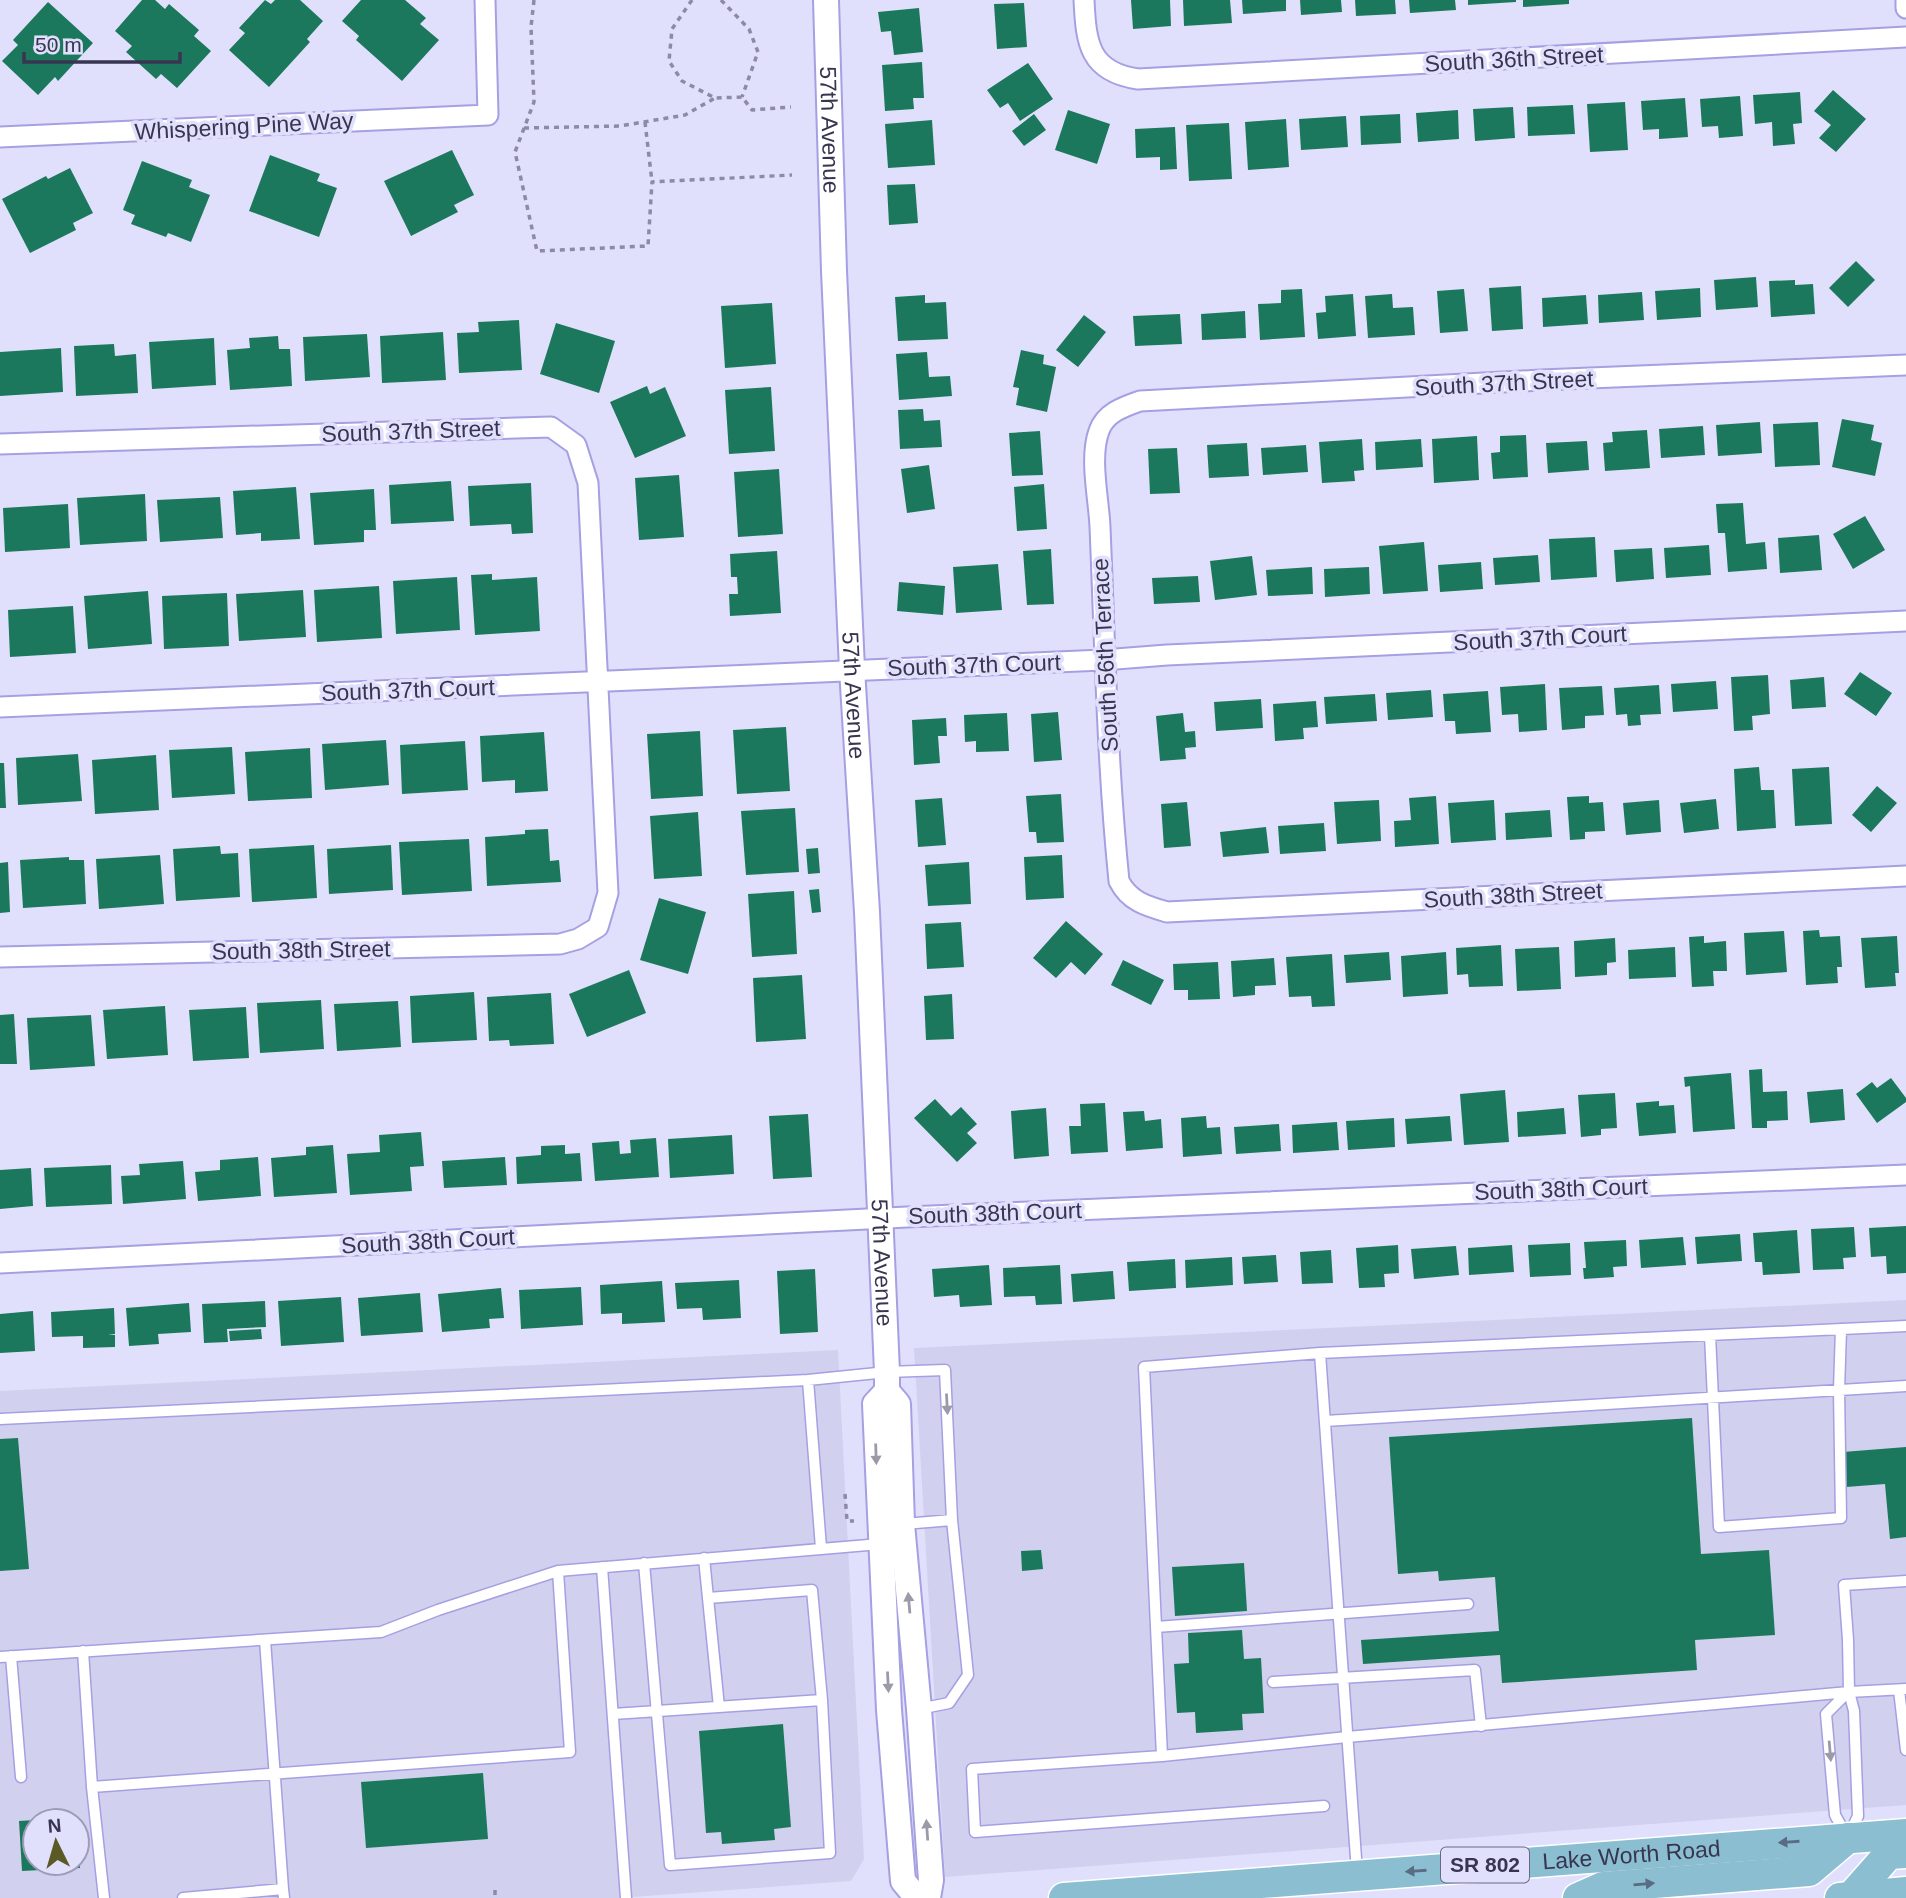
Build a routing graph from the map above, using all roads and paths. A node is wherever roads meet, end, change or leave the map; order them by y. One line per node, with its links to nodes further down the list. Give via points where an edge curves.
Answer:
1 (485, 0): 15 (street, Whispering Pine Way, via 488,115)
2 (534, 0): 14 (path, via 534,102)
3 (692, 0): 11 (path, via 672,29 669,61 682,82)
4 (721, 0): 10 (path, via 749,29 758,52)
5 (826, 0): 23 (street, 57th Avenue)
6 (1084, 0): 9 (street, South 36th Street, via 1088,45 1102,65 1122,77 1138,79)
7 (1906, 0): 8 (street)
8 (1906, 8)
9 (1906, 37)
10 (742, 97): 11 (path); 12 (path, via 752,110)
11 (715, 98): 13 (path, via 685,115)
12 (791, 107)
13 (645, 122): 14 (path); 17 (path)
14 (524, 128): 17 (path, via 515,152 537,251 648,246)
15 (0, 137)
16 (792, 175): 17 (path)
17 (652, 182)
18 (1906, 365): 19 (street, South 37th Street, via 1140,401)
19 (1106, 418): 22 (street, South 56th Terrace, via 1099,431 1096,461)
20 (0, 444): 24 (street, South 37th Street, via 551,427 576,445 587,483)
21 (1906, 621): 22 (street, South 37th Court)
22 (1104, 660): 23 (street, South 37th Court); 27 (street, South 56th Terrace, via 1116,849 1119,881)
23 (852, 669): 24 (street, South 37th Court); 31 (street, 57th Avenue)
24 (596, 682): 25 (street, South 37th Court); 28 (street, South 37th Street, via 608,893)
25 (0, 707)
26 (1906, 876): 27 (street, South 38th Street, via 1167,912 1143,905)
27 (1125, 892)
28 (598, 927): 29 (street, South 38th Street, via 560,944)
29 (0, 957)
30 (1906, 1175): 31 (street, South 38th Court)
31 (880, 1218): 32 (street, South 38th Court); 38 (street, 57th Avenue)
32 (0, 1263)
33 (1906, 1326): 34 (lane)
34 (1841, 1329): 35 (lane); 40 (lane)
35 (1710, 1335): 36 (lane); 41 (lane)
36 (1320, 1353): 43 (lane); 58 (lane, via 1144,1367)
37 (808, 1380): 38 (lane); 42 (lane); 49 (lane)
38 (887, 1381): 45 (lane, one-way to 45, via 945,1370); 47 (street, 57th Avenue, via 898,1404); 48 (street, 57th Avenue, one-way to 48, via 874,1404)
39 (1906, 1386): 40 (lane)
40 (1839, 1390): 41 (lane); 41 (lane, via 1841,1518 1719,1527)
41 (1713, 1398): 43 (lane)
42 (0, 1419)
43 (1325, 1421): 57 (lane)
44 (845, 1494): 46 (path, via 847,1521)
45 (952, 1520): 47 (lane); 68 (lane, via 968,1675 949,1703)
46 (854, 1521)
47 (902, 1524): 68 (street, 57th Avenue, one-way to 47)
48 (880, 1544): 49 (lane); 90 (street, 57th Avenue, one-way to 90, via 902,1877)
49 (821, 1548): 50 (lane)
50 (704, 1558): 51 (lane); 55 (lane)
51 (644, 1563): 52 (lane); 69 (lane)
52 (602, 1567): 53 (lane); 70 (lane)
53 (558, 1571): 59 (lane, via 380,1632); 75 (lane, via 569,1752)
54 (1906, 1581): 65 (lane, via 1844,1586)
55 (708, 1598): 66 (lane, via 812,1590); 67 (lane)
56 (1468, 1604): 57 (lane)
57 (1338, 1614): 58 (lane); 62 (lane)
58 (1156, 1627): 74 (lane)
59 (265, 1640): 60 (lane); 75 (lane)
60 (83, 1651): 61 (lane); 77 (lane)
61 (5, 1656): 76 (lane)
62 (1342, 1679): 63 (lane); 71 (lane, via 1475,1670); 72 (lane)
63 (1273, 1682)
64 (1902, 1689): 65 (lane); 73 (lane)
65 (1849, 1692): 71 (lane); 80 (lane, via 1854,1711 1858,1816); 80 (lane, one-way to 80, via 1826,1714 1835,1815)
66 (822, 1700): 67 (lane); 69 (lane, via 830,1853 670,1865)
67 (719, 1707): 69 (lane)
68 (919, 1709): 91 (street, 57th Avenue, one-way to 68, via 931,1880)
69 (656, 1712): 70 (lane)
70 (612, 1714): 89 (lane)
71 (1481, 1726): 72 (lane)
72 (1347, 1737): 74 (lane); 82 (lane)
73 (1906, 1750)
74 (1162, 1756): 78 (lane, via 972,1769 975,1832)
75 (275, 1775): 77 (lane); 85 (lane)
76 (21, 1777)
77 (92, 1787): 86 (lane)
78 (1324, 1806)
79 (1906, 1834): 80 (main road, Lake Worth Road / SR 802)
80 (1848, 1838): 82 (main road, Lake Worth Road / SR 802, one-way to 82); 93 (main road, one-way to 80, via 1603,1887 1809,1871)
81 (1906, 1853): 94 (main road, via 1889,1854)
82 (1357, 1875): 92 (main road, Lake Worth Road / SR 802)
83 (495, 1890): 88 (path)
84 (1906, 1892): 94 (main road)
85 (284, 1894): 87 (lane)
86 (104, 1898)
87 (183, 1898)
88 (495, 1898)
89 (626, 1898)
90 (917, 1898)
91 (928, 1898)
92 (1065, 1898)
93 (1578, 1898)
94 (1845, 1898)

